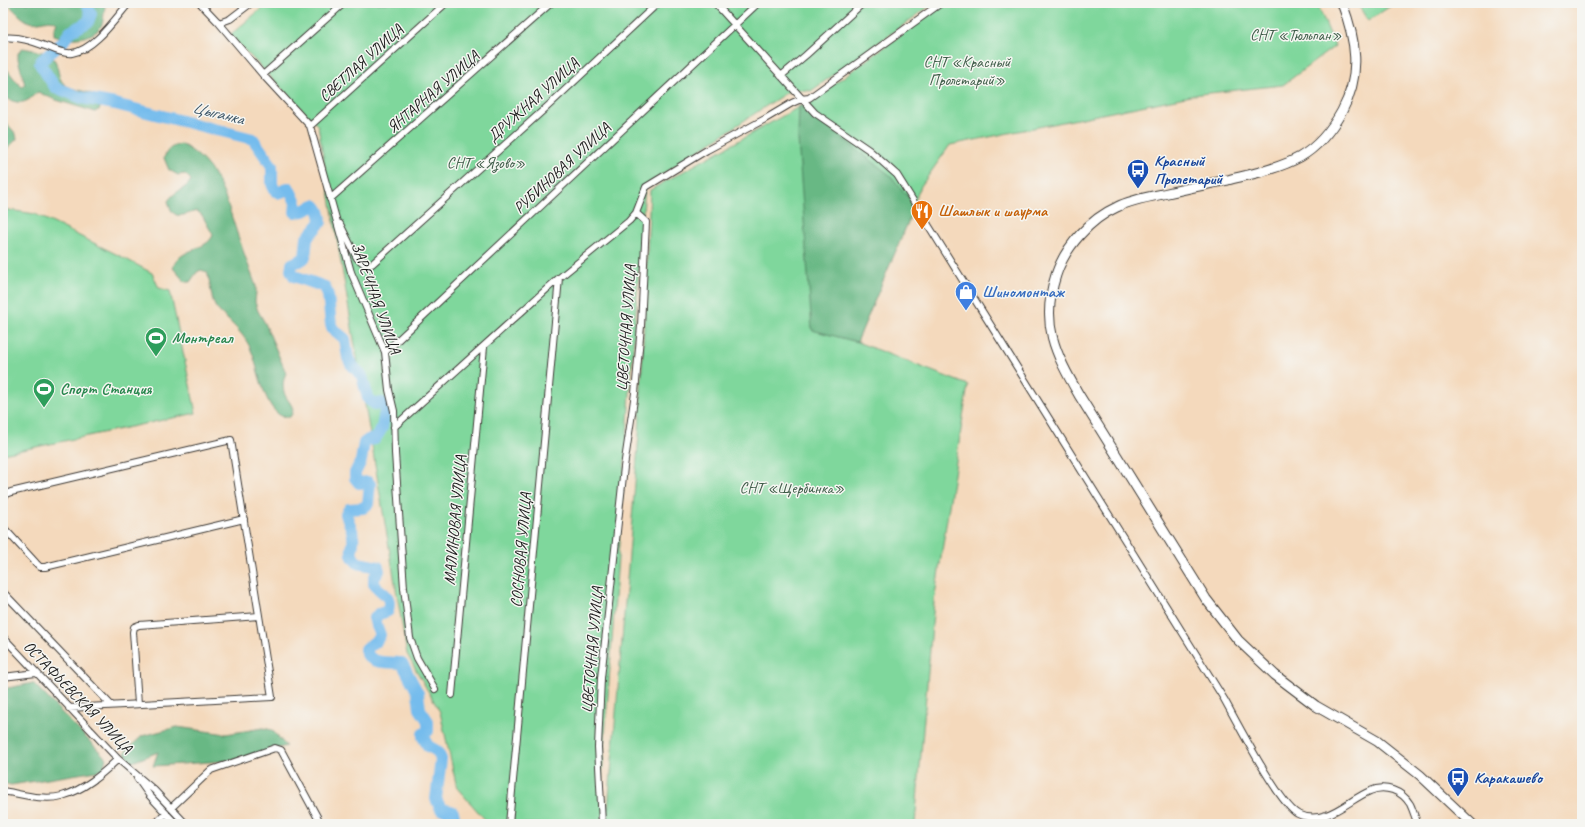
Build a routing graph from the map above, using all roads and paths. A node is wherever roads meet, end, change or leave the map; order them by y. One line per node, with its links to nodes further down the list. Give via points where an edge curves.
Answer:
1 (129, 3): 15 (street, via 96,41 82,51 71,53 35,42)
2 (200, 3): 13 (street, ЗАРЕЧНАЯ УЛИЦА)
3 (251, 3): 13 (street, via 230,19)
4 (344, 3): 16 (street)
5 (446, 3): 19 (street, СВЕТЛАЯ УЛИЦА)
6 (551, 3): 20 (street, ЯНТАРНАЯ УЛИЦА)
7 (658, 3): 21 (street, ДРУЖНАЯ УЛИЦА, via 372,264 365,264 357,258)
8 (715, 3): 14 (street)
9 (758, 3): 14 (street, РУБИНОВАЯ УЛИЦА)
10 (862, 3): 17 (street)
11 (941, 3): 18 (street, via 809,98)
12 (1342, 3): 52 (main road, via 1356,59 1354,81 1348,100 1335,125 1319,143 1300,157 1273,169 1116,207 1094,222 1076,240 1059,265 1051,290 1048,316 1053,341 1063,367 1206,599 1238,640 1275,675 1316,706 1377,741 1420,775)
13 (219, 23): 16 (street, ЗАРЕЧНАЯ УЛИЦА)
14 (734, 24): 17 (street); 25 (street, РУБИНОВАЯ УЛИЦА)
15 (3, 38)
16 (263, 76): 19 (street, ЗАРЕЧНАЯ УЛИЦА)
17 (781, 76): 18 (street)
18 (801, 99): 22 (street, via 707,150 646,187); 51 (street, via 815,113 869,150 897,176 1224,699 1286,803 1297,813 1312,818 1336,811 1371,790 1391,789 1409,803)
19 (310, 126): 20 (street, ЗАРЕЧНАЯ УЛИЦА)
20 (330, 199): 21 (street, ЗАРЕЧНАЯ УЛИЦА)
21 (332, 208): 25 (street, ЗАРЕЧНАЯ УЛИЦА, via 351,272)
22 (636, 213): 23 (street); 50 (street, ЦВЕТОЧНАЯ УЛИЦА, via 646,222 642,302 635,393 624,467 601,678 598,748)
23 (559, 278): 24 (street); 49 (street, СОСНОВАЯ УЛИЦА)
24 (484, 347): 26 (street); 36 (street, МАЛИНОВАЯ УЛИЦА)
25 (386, 352): 26 (street, ЗАРЕЧНАЯ УЛИЦА)
26 (394, 427): 35 (street, ЗАРЕЧНАЯ УЛИЦА, via 404,588 410,638 417,658)
27 (3, 495): 28 (street, via 231,440)
28 (244, 519): 29 (street, via 45,567 40,567); 31 (street)
29 (3, 527)
30 (3, 592): 38 (street)
31 (259, 616): 37 (street, via 134,627); 37 (street, via 272,697)
32 (3, 637): 33 (street, ОСТАФЬЕВСКАЯ УЛИЦА)
33 (36, 673): 34 (street); 39 (street, ОСТАФЬЕВСКАЯ УЛИЦА)
34 (3, 677)
35 (435, 689)
36 (452, 695)
37 (138, 704): 38 (street)
38 (111, 705): 39 (street)
39 (69, 708): 40 (street, ОСТАФЬЕВСКАЯ УЛИЦА)
40 (118, 759): 41 (street, ОСТАФЬЕВСКАЯ УЛИЦА); 42 (street, via 100,776 61,796 46,797)
41 (135, 775): 43 (street, ОСТАФЬЕВСКАЯ УЛИЦА); 44 (street, ОСТАФЬЕВСКАЯ УЛИЦА)
42 (3, 791)
43 (171, 808): 47 (street, ОСТАФЬЕВСКАЯ УЛИЦА); 48 (street, via 211,770 275,748 281,750)
44 (166, 814): 45 (street); 46 (street, ОСТАФЬЕВСКАЯ УЛИЦА)
45 (155, 824)
46 (176, 824)
47 (186, 824)
48 (321, 824)
49 (509, 824)
50 (602, 824)
51 (1418, 824)
52 (1472, 824)

